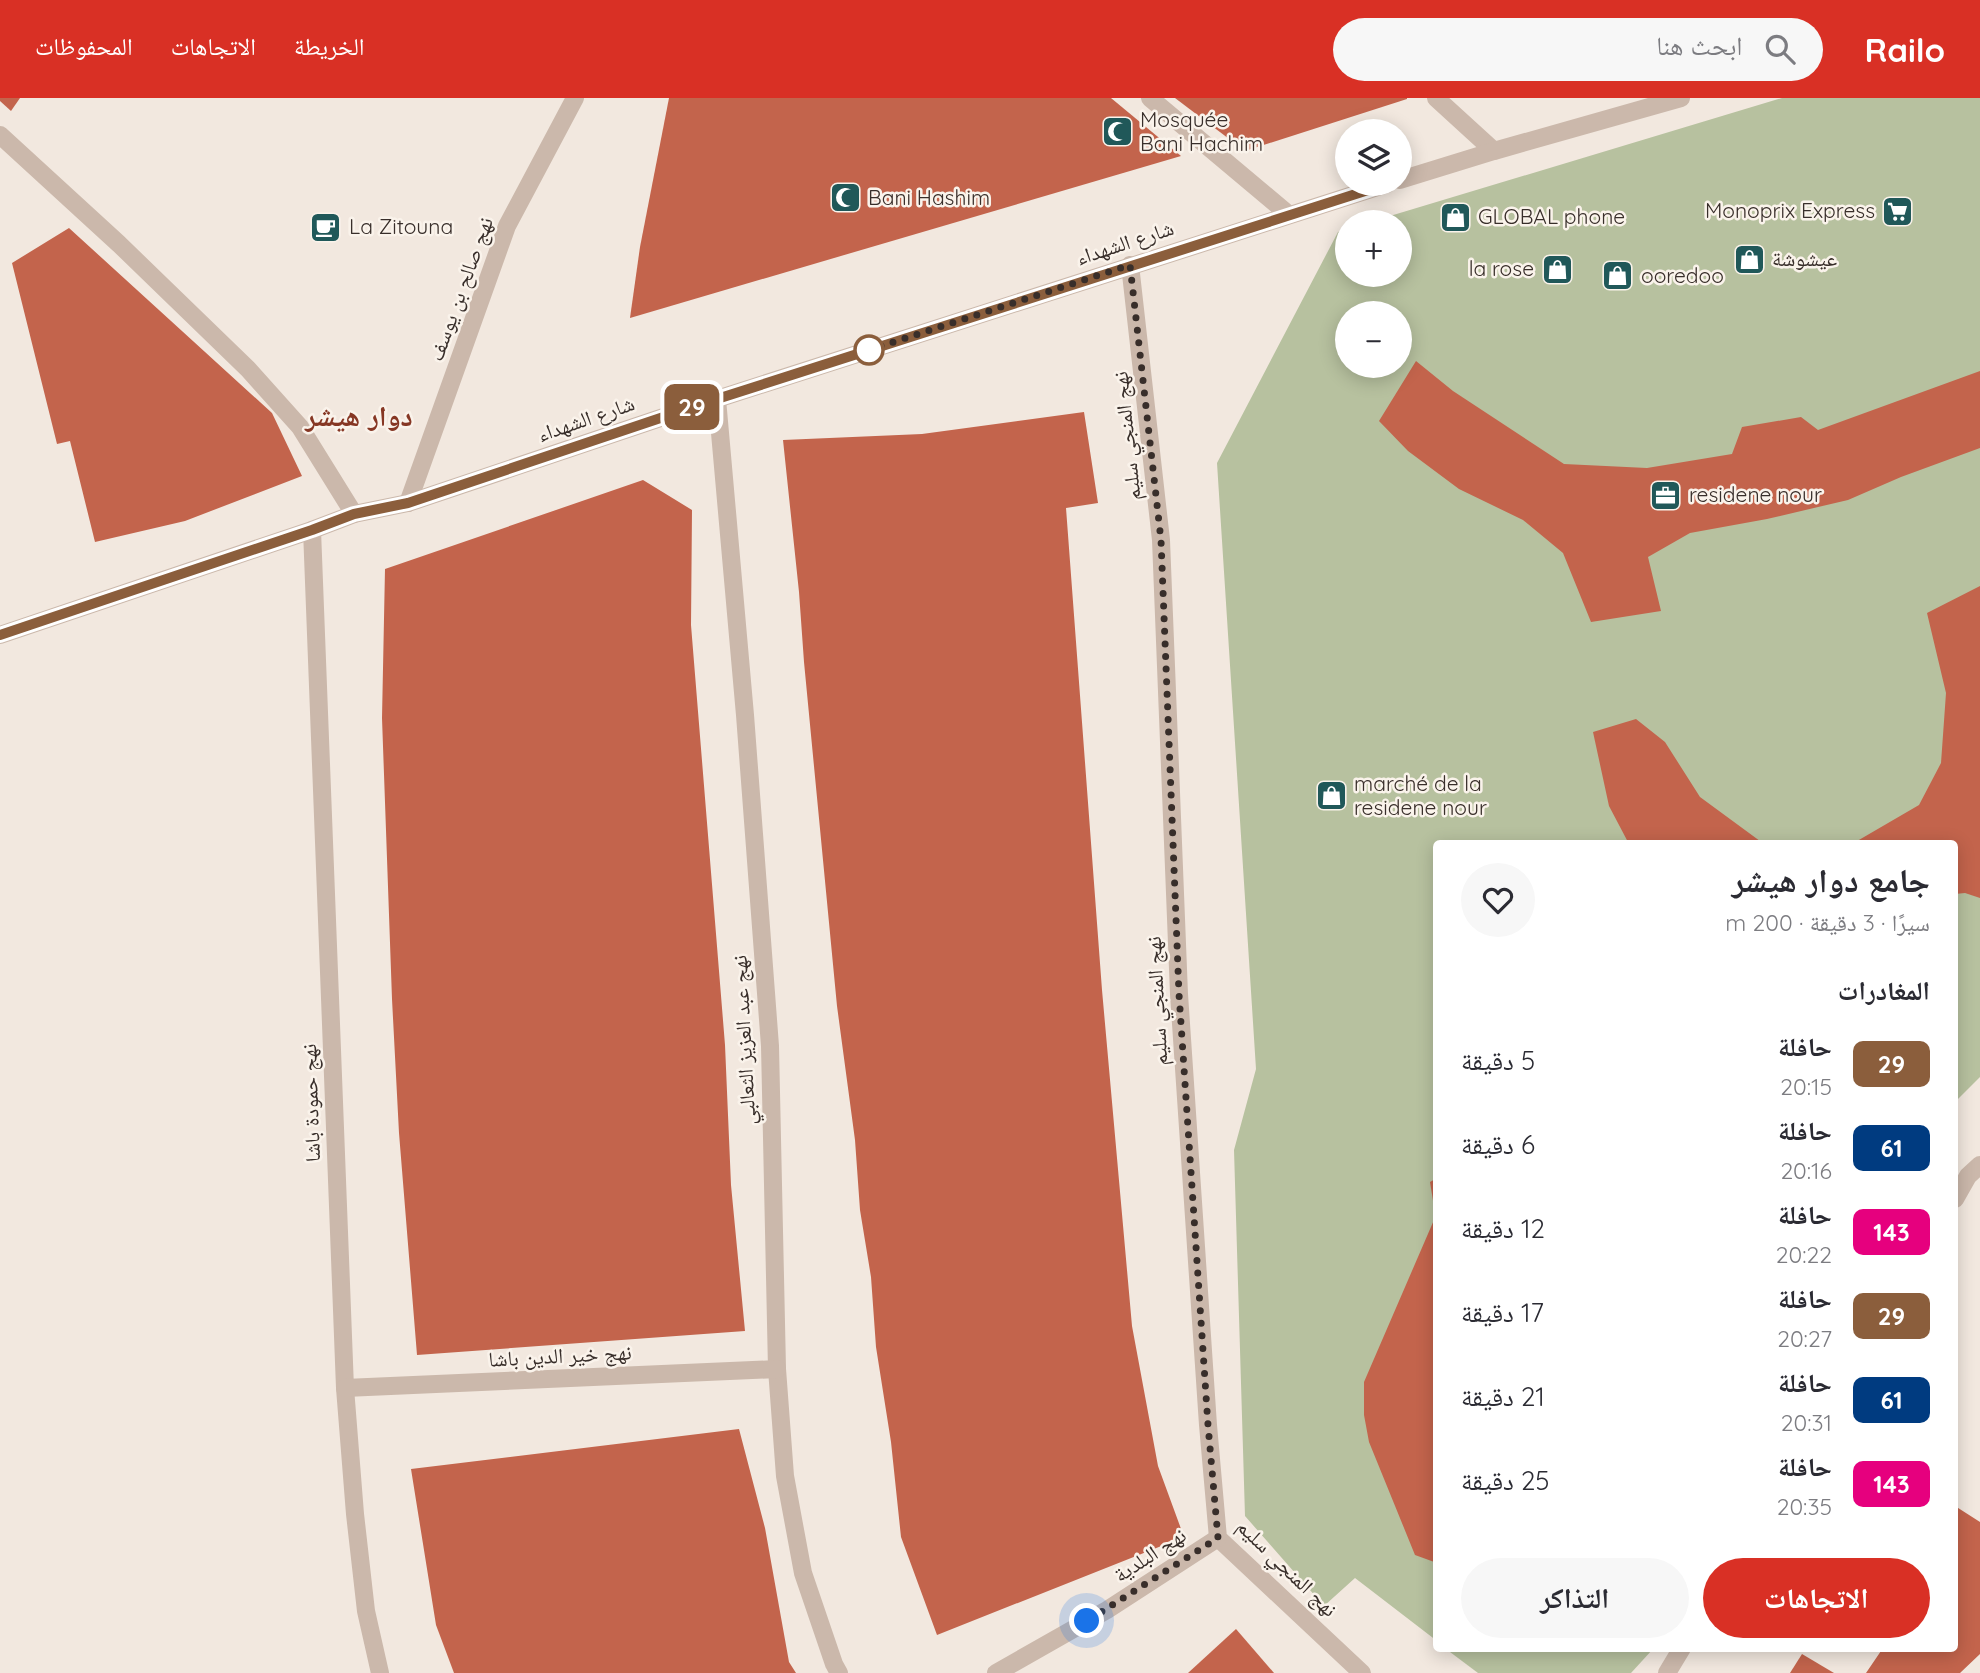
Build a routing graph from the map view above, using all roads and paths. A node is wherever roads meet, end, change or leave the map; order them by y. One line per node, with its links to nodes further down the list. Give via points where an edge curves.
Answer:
1 (575, 98): 12 (street, نهج صالح بن يوسف, via 507,226)
2 (1150, 98): 9 (street)
3 (1436, 98): 6 (street)
4 (1681, 98): 6 (street)
5 (0, 135): 13 (street, via 248,369 300,427)
6 (1494, 151): 7 (street)
7 (1412, 176)
8 (1347, 196): 9 (street, شارع الشهداء)
9 (1288, 214): 10 (street, شارع الشهداء)
10 (1130, 265): 11 (street, شارع الشهداء); 20 (street, نهج المنجي سليم, via 1161,540 1179,994)
11 (717, 399): 12 (street, شارع الشهداء); 18 (street, نهج عبد العزيز الثعالبي, via 770,1046)
12 (408, 503): 13 (street, شارع الشهداء)
13 (354, 514): 14 (street, شارع الشهداء)
14 (312, 530): 15 (street, شارع الشهداء); 19 (street, نهج حمودة باشا)
15 (0, 635)
16 (1980, 1165): 17 (street)
17 (1958, 1194)
18 (777, 1369): 19 (street, نهج خير الدين باشا); 23 (street, نهج عبد العزيز الثعالبي, via 785,1476 803,1573)
19 (345, 1388): 22 (street, نهج حمودة باشا, via 366,1611)
20 (1218, 1538): 24 (street, نهج البلدية, via 1107,1610); 25 (street, نهج المنجي سليم)
21 (1680, 1652): 26 (street)
22 (380, 1673)
23 (839, 1673)
24 (996, 1673)
25 (1362, 1673)
26 (1667, 1673)

